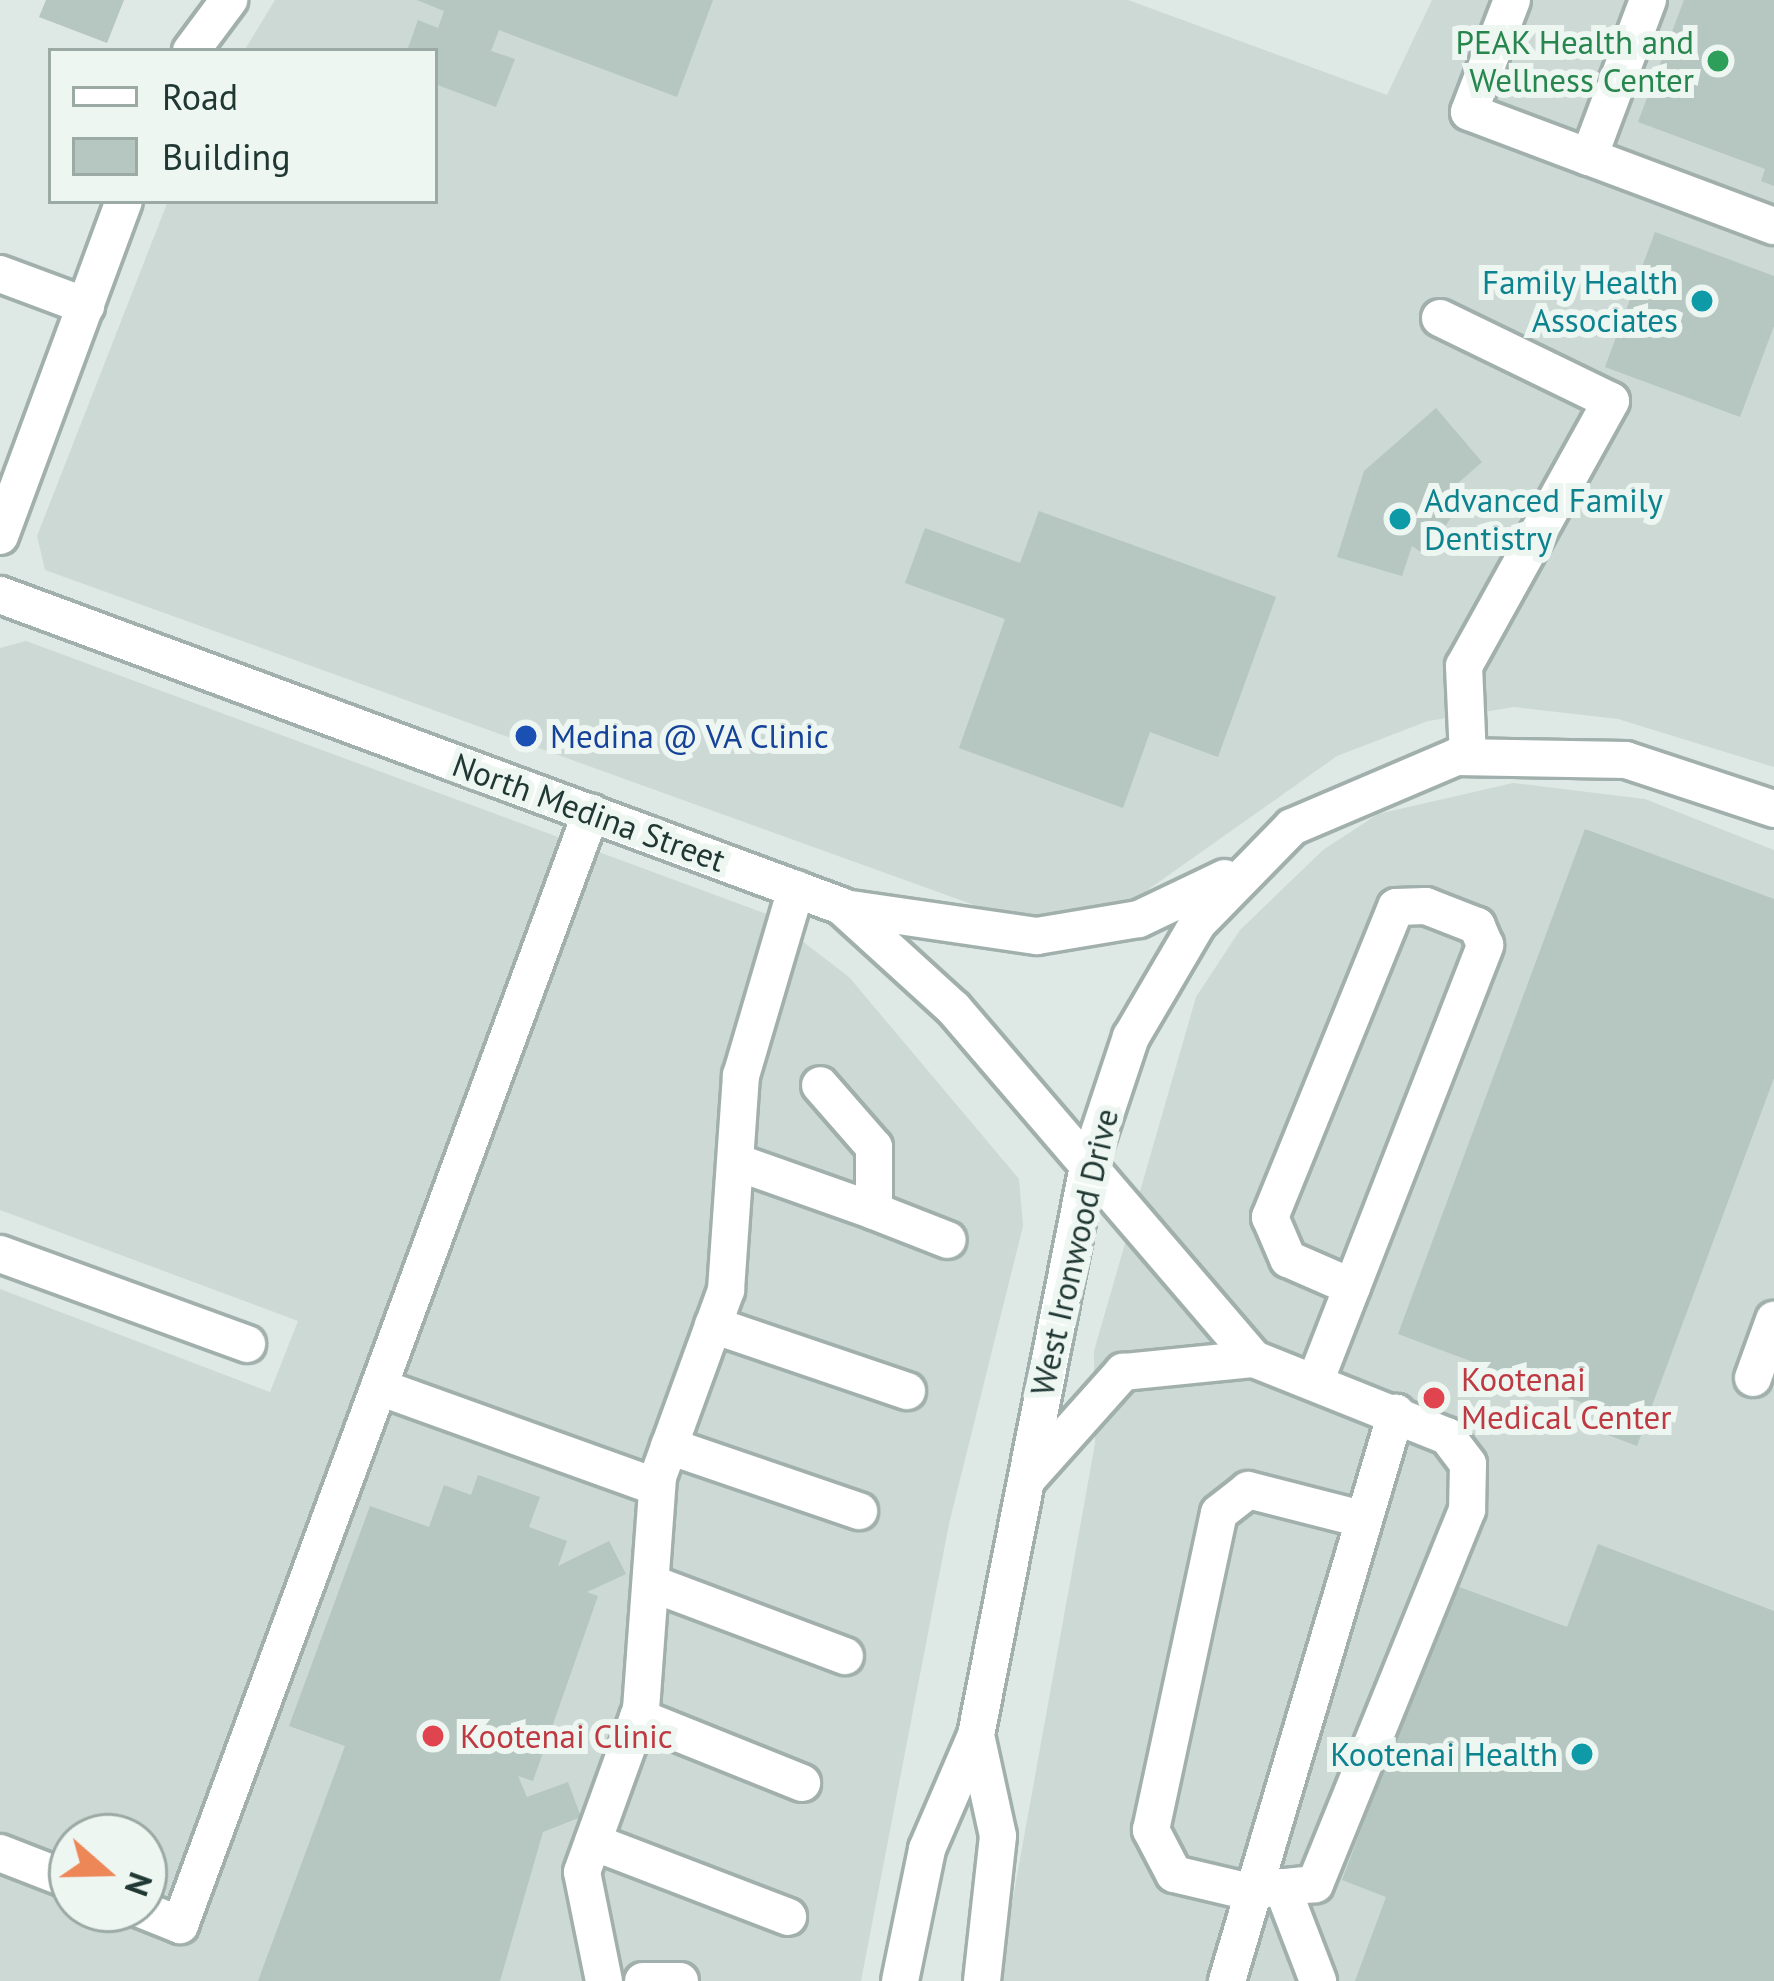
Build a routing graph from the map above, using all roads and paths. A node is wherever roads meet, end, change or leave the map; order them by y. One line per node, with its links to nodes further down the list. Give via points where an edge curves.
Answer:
1 (229, 0): 4 (street)
2 (1512, 0): 5 (street, via 1469,112)
3 (1648, 0): 5 (street)
4 (193, 48)
5 (1588, 157): 7 (street)
6 (123, 204): 9 (street)
7 (1774, 226)
8 (0, 274): 9 (street)
9 (86, 306): 11 (street)
10 (1440, 317): 13 (street, via 1611,400 1464,666)
11 (0, 536)
12 (0, 595): 15 (street, North Medina Street)
13 (1468, 756): 14 (street, West Ironwood Drive, via 1626,760); 16 (street, West Ironwood Drive, via 1339,800)
14 (1774, 809)
15 (591, 812): 17 (street, North Medina Street); 32 (street)
16 (1244, 868): 18 (street, via 1138,920 1072,933 991,936); 21 (street, West Ironwood Drive, via 1161,980)
17 (796, 889): 18 (street, North Medina Street); 20 (street, via 741,1076)
18 (841, 906): 21 (street, North Medina Street, via 954,1009)
19 (820, 1085): 22 (street, via 874,1147)
20 (736, 1162): 22 (street); 27 (street)
21 (1088, 1166): 29 (street, North Medina Street); 36 (street, West Ironwood Drive)
22 (874, 1211): 23 (street)
23 (948, 1240)
24 (0, 1254): 28 (street)
25 (1352, 1286): 25 (street, via 1485,945 1477,926 1426,906 1396,907 1270,1217 1288,1259); 31 (street)
26 (1774, 1320): 30 (street)
27 (713, 1325): 33 (street); 35 (street)
28 (247, 1344)
29 (1254, 1359): 31 (street); 36 (street, via 1123,1372)
30 (1753, 1378)
31 (1315, 1382): 34 (street)
32 (379, 1387): 37 (street); 50 (street, via 180,1925)
33 (907, 1391)
34 (1396, 1413): 39 (street); 48 (street, via 1447,1436 1468,1464 1467,1510 1342,1839 1315,1884)
35 (669, 1446): 37 (street); 38 (street)
36 (1024, 1483): 43 (street, West Ironwood Drive)
37 (657, 1487): 40 (street)
38 (859, 1510)
39 (1362, 1519): 48 (street); 48 (street, via 1248,1490 1219,1513 1151,1830 1174,1874)
40 (653, 1584): 41 (street); 42 (street)
41 (845, 1656)
42 (638, 1717): 44 (street); 45 (street)
43 (976, 1735): 54 (street, West Ironwood Drive, via 927,1849); 55 (street, West Ironwood Drive, via 998,1836)
44 (802, 1783)
45 (593, 1842): 49 (street); 51 (street, via 582,1872)
46 (0, 1852): 47 (street)
47 (48, 1872)
48 (1264, 1889): 56 (street); 57 (street)
49 (788, 1917)
50 (168, 1920)
51 (604, 1981)
52 (643, 1981): 53 (street)
53 (680, 1981)
54 (901, 1981)
55 (982, 1981)
56 (1227, 1981)
57 (1318, 1981)

